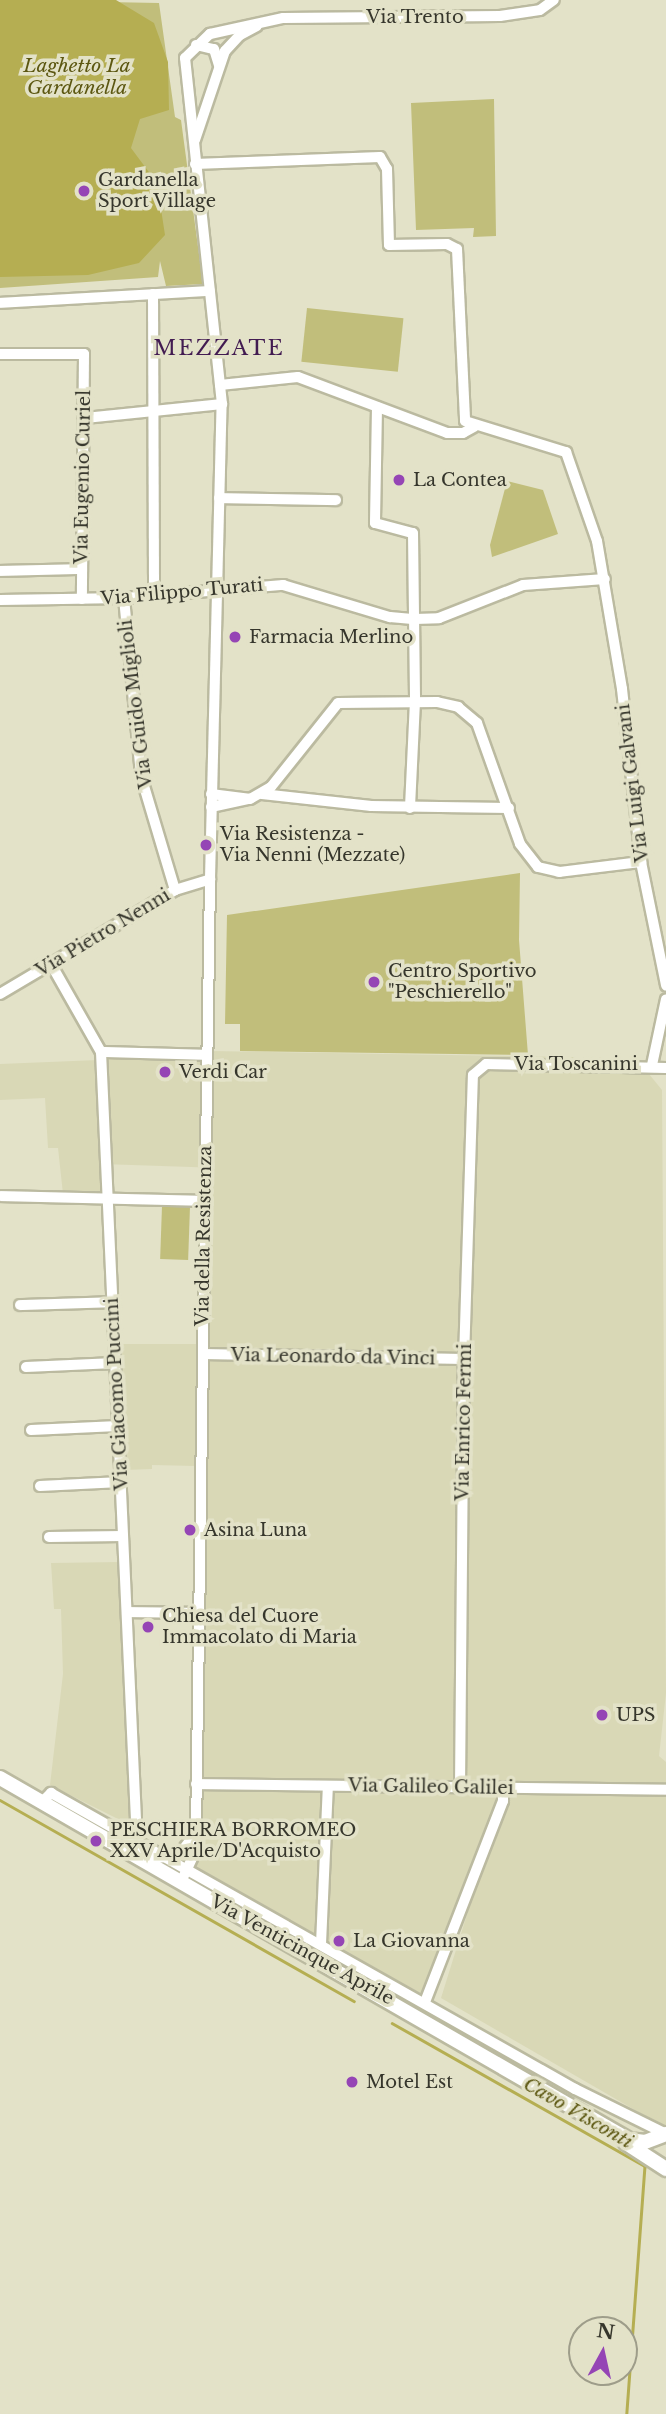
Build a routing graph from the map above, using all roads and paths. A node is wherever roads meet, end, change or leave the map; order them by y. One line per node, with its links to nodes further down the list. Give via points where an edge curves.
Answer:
1 (554, 0): 2 (street, Via Trento, via 540,9 500,16)
2 (272, 20): 3 (street, Via Trento, via 227,28); 4 (street, Via Trento, via 234,40)
3 (194, 46): 4 (street, via 212,47); 5 (street, via 185,65)
4 (219, 66): 5 (street, Via Trento)
5 (194, 151): 6 (street, Via della Resistenza)
6 (195, 164): 7 (street, Via della Resistenza); 16 (street, via 383,159 389,245 447,244 459,253 463,414)
7 (210, 291): 8 (street); 11 (street, Via della Resistenza)
8 (153, 294): 9 (street); 14 (street)
9 (0, 303)
10 (0, 354): 15 (street, Via Eugenio Curiel, via 84,354)
11 (220, 385): 12 (street, Via della Resistenza); 13 (street, via 298,377)
12 (222, 404): 14 (street); 17 (street, Via della Resistenza)
13 (377, 407): 16 (street, via 455,435); 27 (street, via 375,523 413,533)
14 (155, 411): 15 (street); 23 (street)
15 (85, 418): 19 (street, Via Eugenio Curiel)
16 (474, 427): 21 (street, Via Luigi Galvani, via 566,452 597,541)
17 (219, 498): 18 (street); 22 (street, Via della Resistenza)
18 (336, 500)
19 (82, 569): 20 (street); 25 (street, Via Eugenio Curiel)
20 (0, 570)
21 (605, 579): 27 (street, Via Filippo Turati, via 523,584 439,618); 35 (street, Via Luigi Galvani)
22 (215, 587): 23 (street, Via Filippo Turati); 27 (street, Via Filippo Turati, via 283,585 390,617); 29 (street, Via della Resistenza)
23 (154, 595): 24 (street, Via Filippo Turati)
24 (124, 598): 25 (street, Via Filippo Turati); 37 (street, Via Guido Miglioli, via 141,776)
25 (82, 599): 26 (street, Via Filippo Turati)
26 (0, 600)
27 (415, 619): 28 (street)
28 (415, 701): 30 (street, via 349,700 333,706 284,773); 33 (street); 34 (street, via 449,703 477,723)
29 (211, 794): 31 (street); 32 (street, Via della Resistenza)
30 (262, 794): 31 (street); 33 (street)
31 (250, 800): 32 (street)
32 (211, 807): 36 (street, Via della Resistenza)
33 (410, 808): 34 (street)
34 (509, 808): 35 (street, via 528,858 547,871)
35 (641, 862): 39 (street, Via Luigi Galvani)
36 (209, 879): 37 (street, Via Pietro Nenni); 44 (street, Via della Resistenza)
37 (175, 890): 38 (street, Via Pietro Nenni)
38 (51, 964): 40 (street, Via Pietro Nenni); 43 (street, Via Giacomo Puccini)
39 (666, 985)
40 (0, 994)
41 (666, 999): 42 (street)
42 (662, 1048): 46 (street)
43 (101, 1052): 44 (street); 49 (street, Via Giacomo Puccini)
44 (207, 1055): 50 (street, Via della Resistenza)
45 (486, 1064): 46 (street, Via Toscanini); 54 (street, Via Enrico Fermi, via 475,1071 472,1085)
46 (652, 1065): 47 (street, Via Toscanini)
47 (666, 1068)
48 (1, 1196): 49 (street)
49 (108, 1199): 50 (street); 51 (street, Via Giacomo Puccini)
50 (205, 1201): 53 (street, Via della Resistenza)
51 (113, 1302): 52 (street); 55 (street, Via Giacomo Puccini)
52 (20, 1305)
53 (203, 1354): 54 (street, Via Leonardo da Vinci); 64 (street, Via della Resistenza)
54 (464, 1360): 68 (street, Via Enrico Fermi)
55 (116, 1363): 56 (street); 57 (street, Via Giacomo Puccini)
56 (26, 1367)
57 (118, 1426): 58 (street); 59 (street, Via Giacomo Puccini)
58 (31, 1430)
59 (121, 1482): 60 (street); 61 (street, Via Giacomo Puccini)
60 (40, 1486)
61 (123, 1536): 62 (street); 63 (street, Via Giacomo Puccini)
62 (49, 1537)
63 (127, 1612): 64 (street); 72 (street, Via Giacomo Puccini, via 136,1820)
64 (199, 1613): 66 (street, Via della Resistenza)
65 (0, 1777): 72 (main road, Via Venticinque Aprile, via 47,1797)
66 (197, 1784): 67 (street, Via Galileo Galilei); 71 (street, Via della Resistenza)
67 (328, 1786): 68 (street, Via Galileo Galilei); 76 (street)
68 (460, 1788): 69 (street, Via Galileo Galilei)
69 (503, 1788): 70 (street, Via Galileo Galilei); 77 (street, via 503,1801)
70 (666, 1790)
71 (196, 1833): 73 (street, via 182,1853); 74 (street, Via della Resistenza)
72 (126, 1842): 73 (street, via 155,1858); 75 (main road, Via Venticinque Aprile)
73 (168, 1857): 74 (street)
74 (188, 1868): 75 (street, Via della Resistenza); 76 (street)
75 (181, 1882): 78 (main road, Via Venticinque Aprile)
76 (321, 1944): 77 (street)
77 (425, 2002): 79 (street)
78 (604, 2125): 79 (main road, Via Venticinque Aprile, via 637,2142); 80 (main road, Via Venticinque Aprile)
79 (663, 2134): 80 (main road, via 651,2147)
80 (652, 2160): 81 (main road, Via Venticinque Aprile)
81 (666, 2169)

